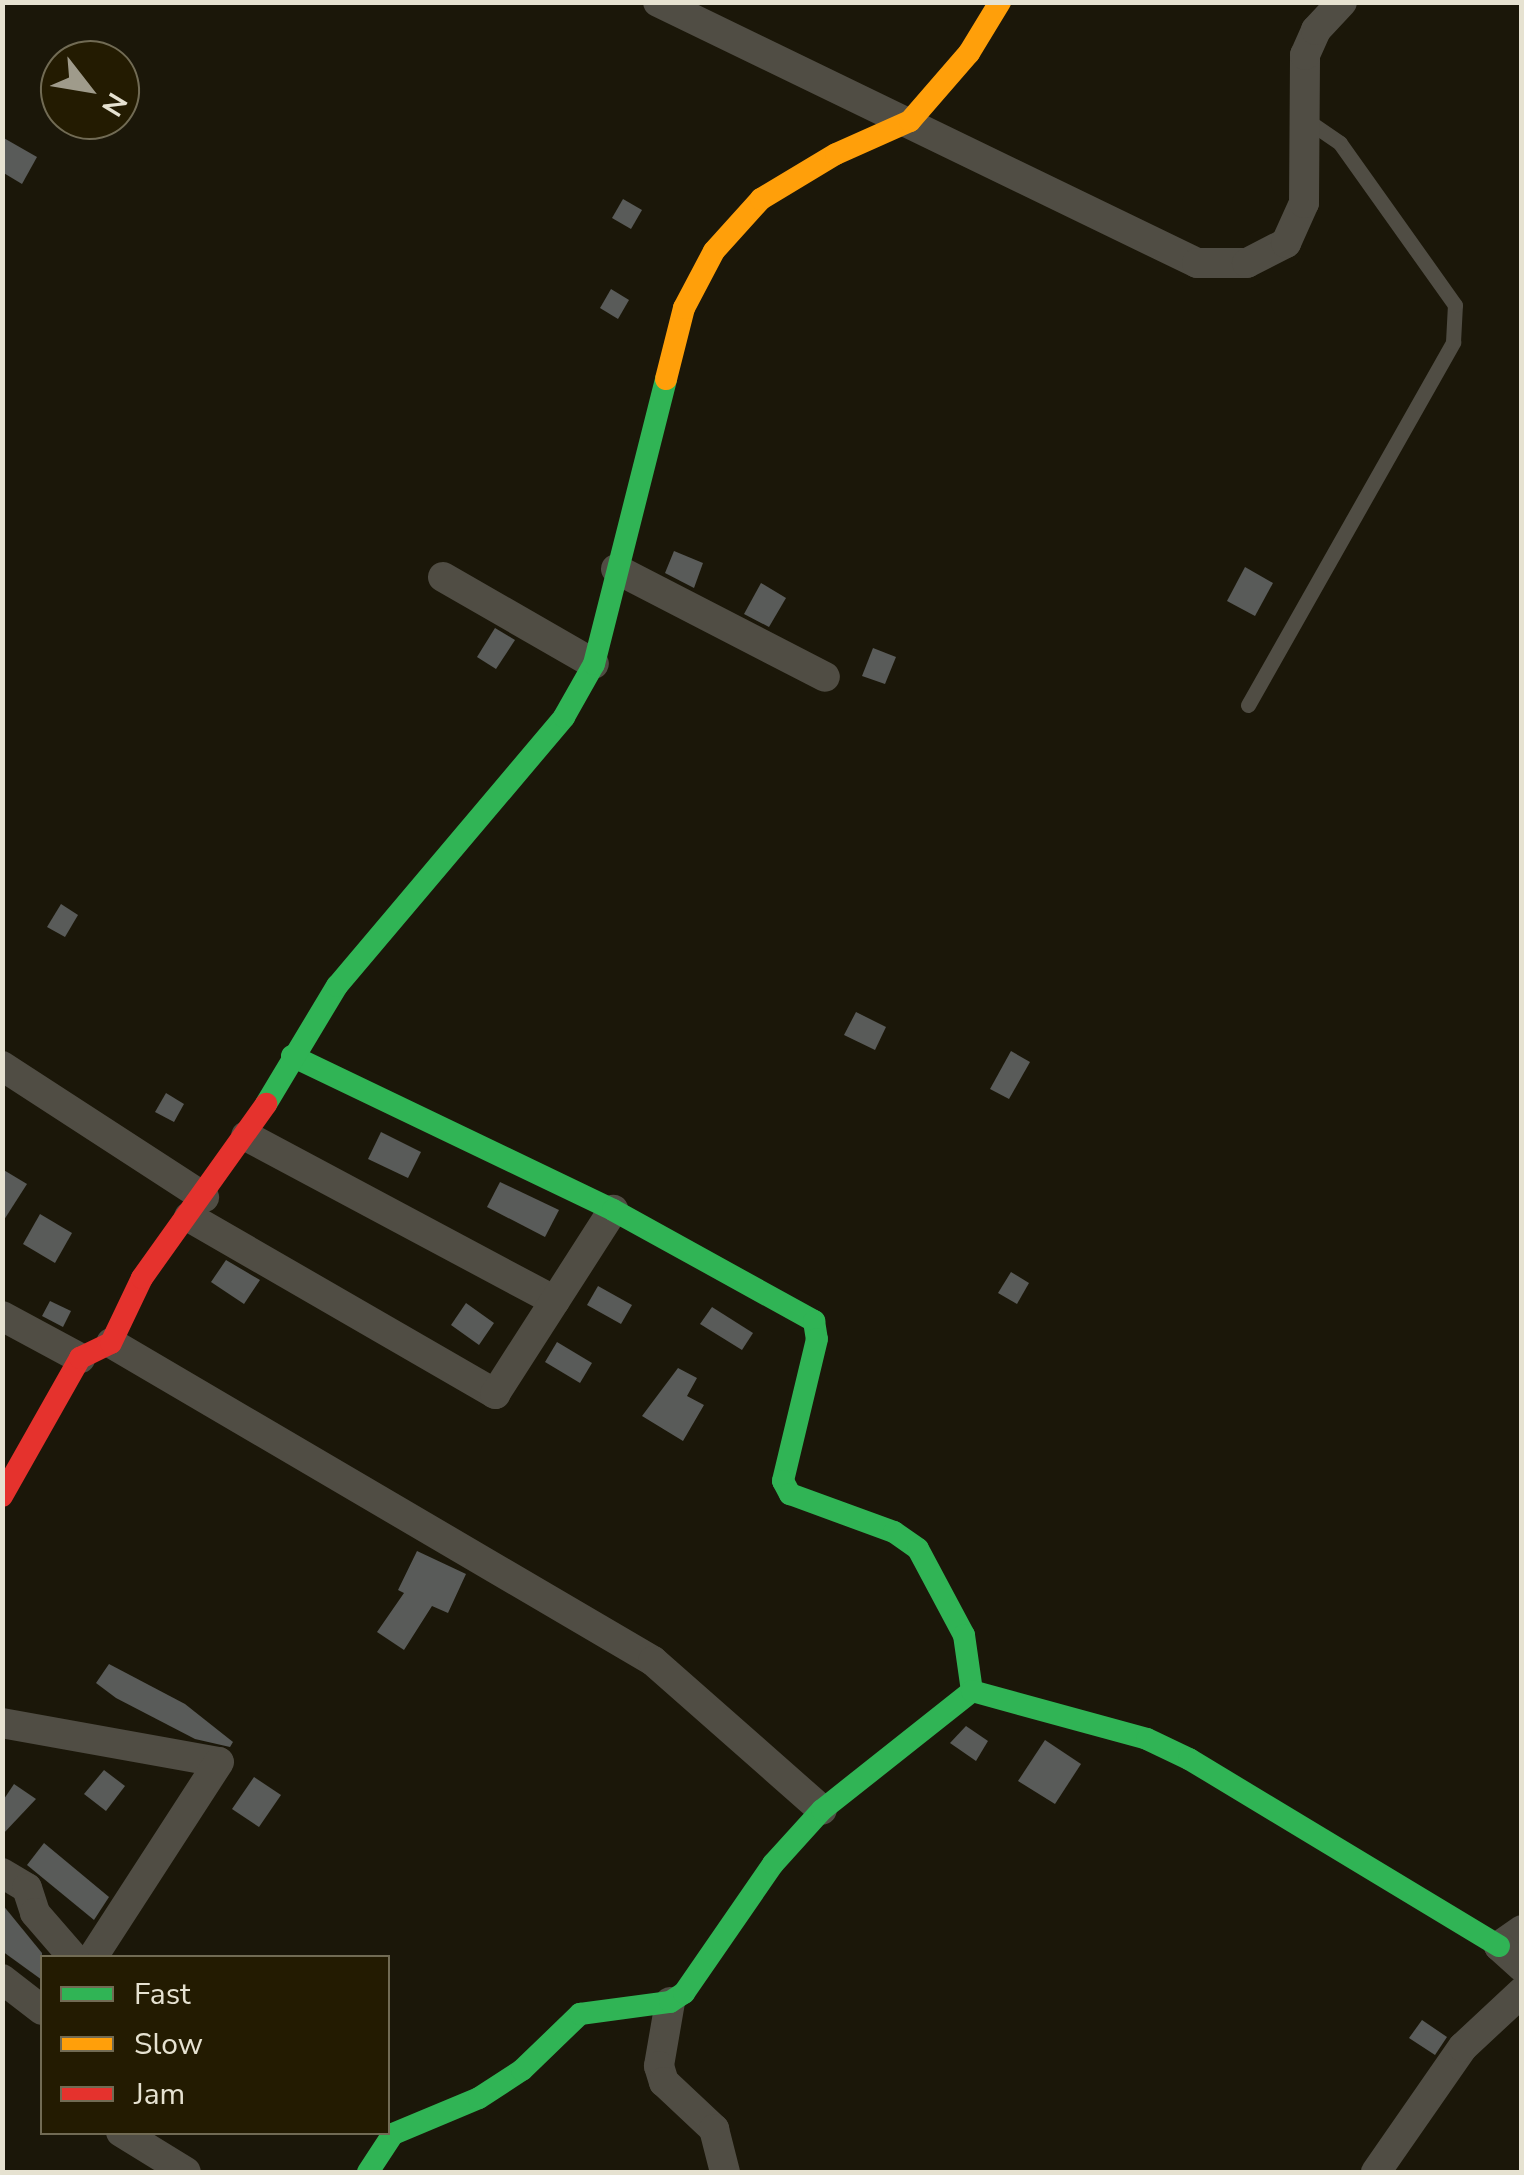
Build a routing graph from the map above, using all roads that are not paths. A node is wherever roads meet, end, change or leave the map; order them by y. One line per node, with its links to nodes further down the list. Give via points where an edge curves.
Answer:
1 (658, 2): 5 (street)
2 (1000, 2): 5 (street, via 969,54)
3 (1342, 2): 4 (street, via 1316,30 1305,55)
4 (1305, 119): 5 (street, via 1304,204 1286,243 1247,263 1197,263); 10 (lane, via 1340,144 1455,305 1453,342)
5 (910, 122): 6 (street, via 836,154 762,199 714,251 684,308)
6 (616, 570): 8 (street); 9 (street)
7 (443, 577): 8 (street)
8 (594, 664): 11 (street, via 564,716 389,920)
9 (825, 677)
10 (1248, 704)
11 (292, 1056): 13 (street); 15 (street)
12 (2, 1066): 14 (street)
13 (246, 1136): 14 (street); 16 (street)
14 (196, 1207): 16 (street, via 494,1394); 18 (street, via 142,1278)
15 (614, 1210): 16 (street); 21 (street, via 814,1321 817,1339 783,1482 790,1494 894,1532 918,1549 964,1634)
16 (555, 1302)
17 (2, 1316): 19 (street)
18 (111, 1343): 19 (street); 23 (street, via 653,1661)
19 (80, 1358): 20 (street)
20 (2, 1496)
21 (972, 1692): 23 (street); 25 (street, via 1147,1739)
22 (2, 1723): 27 (street, via 219,1762)
23 (822, 1810): 31 (street, via 773,1864 684,1993)
24 (2, 1872): 26 (street, via 26,1888 35,1912)
25 (1510, 1938): 28 (street)
26 (71, 1955)
27 (94, 1955)
28 (1522, 1967)
29 (2, 1980): 32 (street)
30 (1522, 1992): 37 (street, via 1462,2047)
31 (670, 2002): 35 (street, via 580,2014 494,2089 394,2134); 36 (street, via 659,2066 664,2082 714,2130)
32 (40, 2008)
33 (126, 2135): 34 (street)
34 (186, 2172)
35 (368, 2172)
36 (725, 2172)
37 (1376, 2172)

